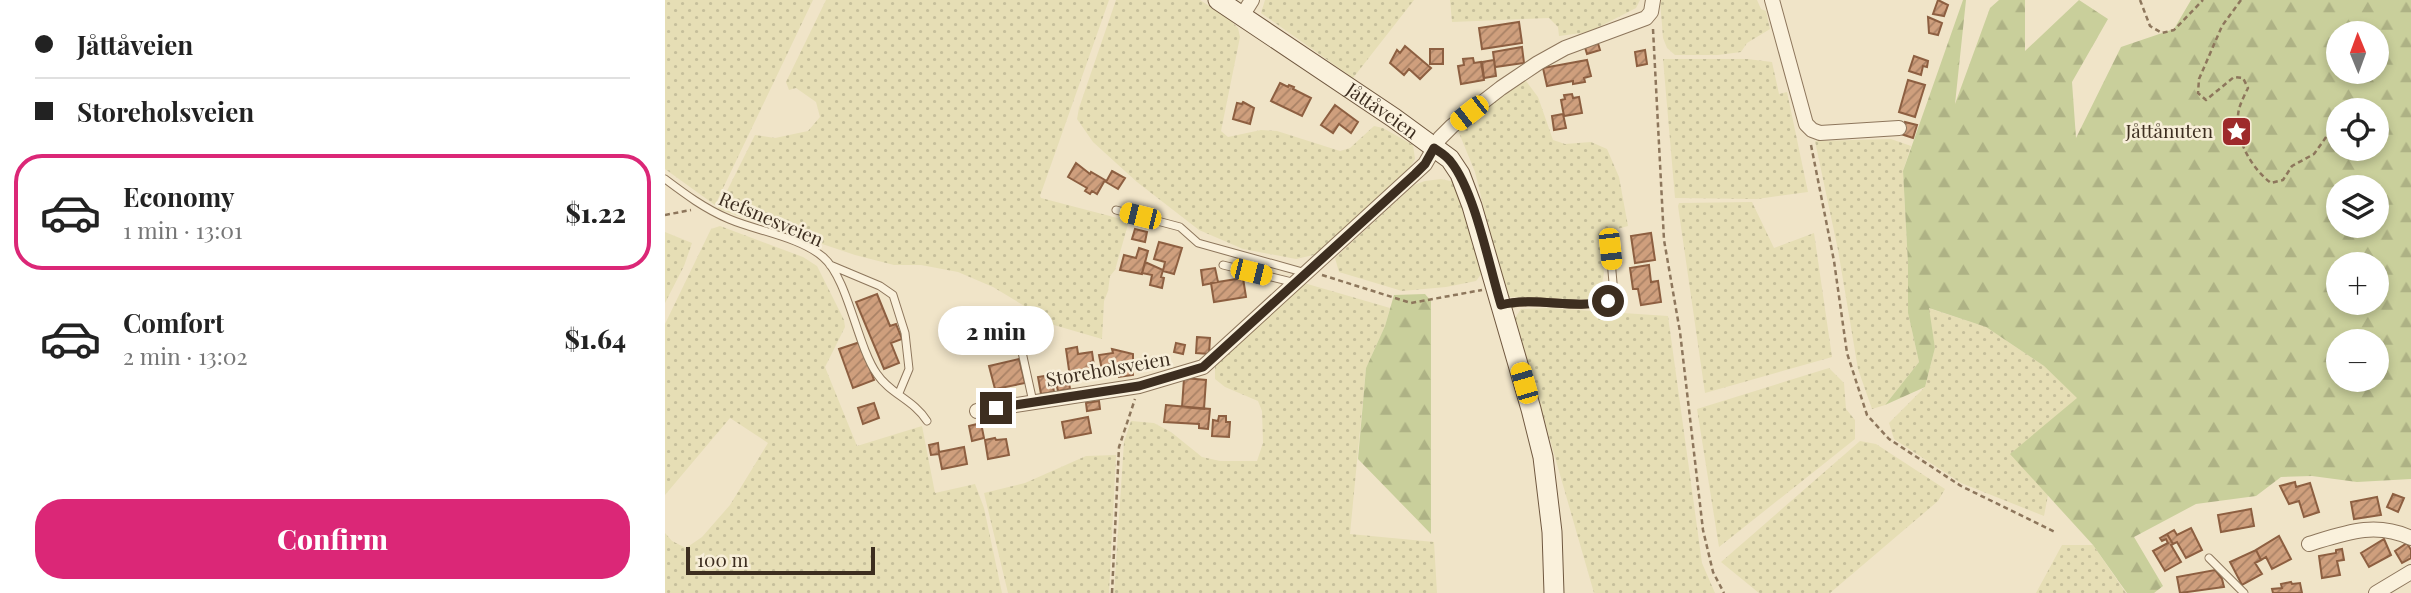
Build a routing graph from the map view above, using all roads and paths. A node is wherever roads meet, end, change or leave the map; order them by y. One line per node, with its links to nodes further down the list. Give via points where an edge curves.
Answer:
1 (1218, 0): 7 (main road, Jåttåveien)
2 (1772, 0): 8 (street)
3 (2140, 0): 4 (path, via 2150,26 2162,33 2174,30)
4 (2203, 0)
5 (2241, 0): 10 (path, via 2222,26 2199,79 2198,93 2206,100 2234,77 2243,78 2248,88 2239,111 2240,142 2271,183 2283,180 2292,166 2314,154)
6 (1652, 6): 11 (street, Storeholsveien, via 1639,21 1538,63 1453,126); 35 (path, via 1665,248 1680,332 1703,530 1713,572)
7 (1247, 8): 11 (main road, Jåttåveien)
8 (1806, 124): 9 (street, via 1820,133); 28 (path, via 1834,261 1847,354 1867,415 1889,439 1961,486)
9 (1899, 128)
10 (2326, 137)
11 (1434, 148): 19 (street, Storeholsveien, via 1425,164); 21 (main road, Jåttåveien, via 1450,159 1460,174)
12 (665, 179): 13 (lane, Refsnesveien)
13 (704, 206): 15 (path); 17 (lane, Refsnesveien, via 799,244)
14 (1116, 210): 19 (lane, via 1181,227 1198,243)
15 (665, 215)
16 (1610, 249): 21 (lane, via 1614,294 1608,301)
17 (829, 265): 24 (lane, Refsnesveien, via 876,372); 24 (lane, Refsnesveien, via 894,295 909,369)
18 (1223, 265): 19 (lane)
19 (1304, 276): 20 (path, via 1411,303); 23 (street, Storeholsveien, via 1203,367)
20 (1463, 294)
21 (1501, 305): 34 (main road, Jåttåveien, via 1543,457)
22 (1022, 352): 25 (lane)
23 (1139, 386): 25 (street, Storeholsveien); 33 (path, via 1119,447)
24 (899, 393): 27 (lane, Refsnesveien)
25 (1033, 402): 26 (street, Storeholsveien)
26 (977, 411)
27 (927, 421)
28 (2055, 532)
29 (2411, 538): 30 (street, via 2376,527)
30 (2308, 544)
31 (2209, 558): 36 (lane)
32 (2411, 572): 37 (street)
33 (1112, 593)
34 (1554, 593)
35 (1724, 593)
36 (2243, 593)
37 (2376, 593)

